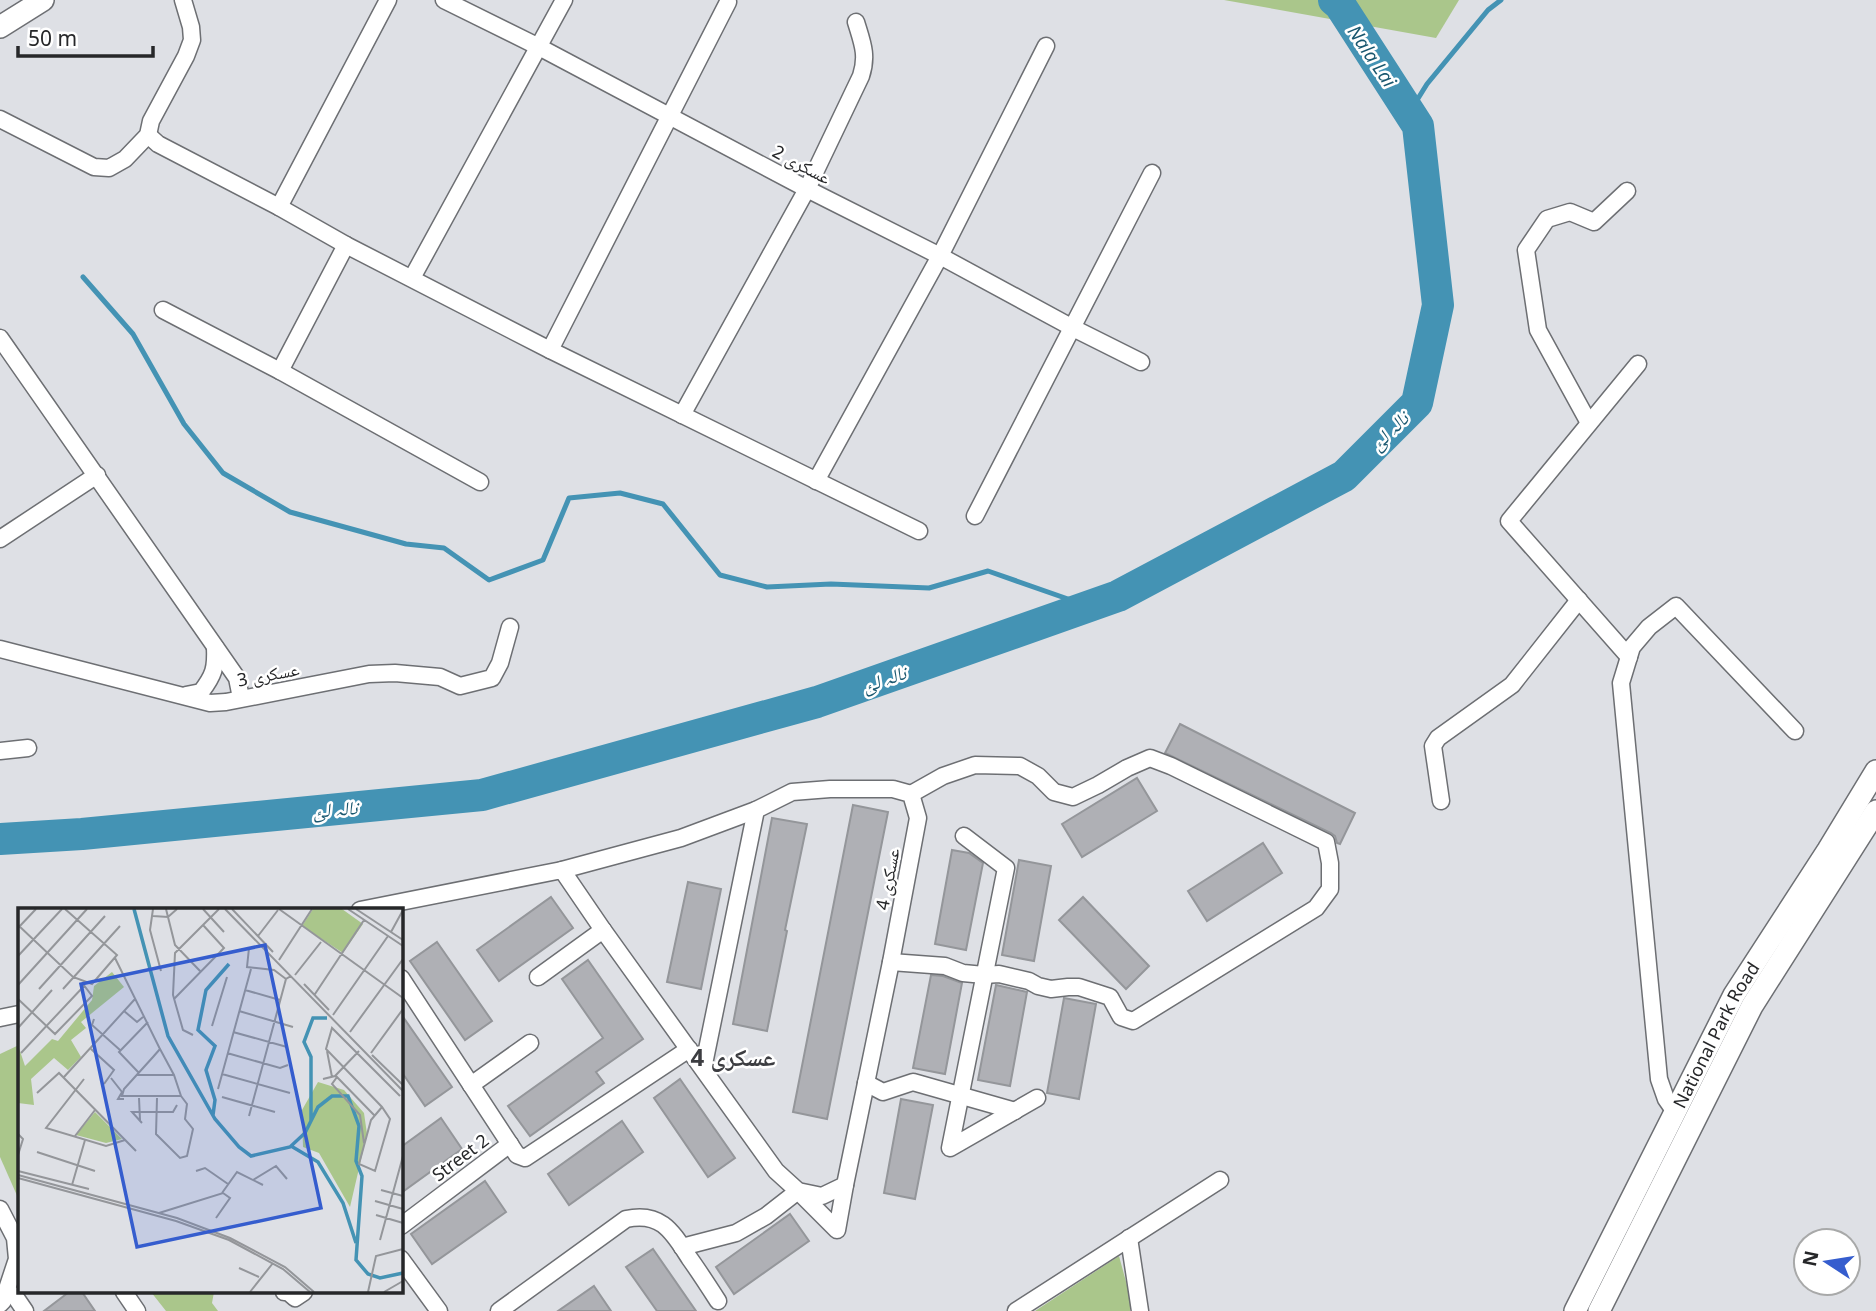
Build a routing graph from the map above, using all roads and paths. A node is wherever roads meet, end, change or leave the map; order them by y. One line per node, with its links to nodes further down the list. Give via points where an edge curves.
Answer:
1 (43, 0): 8 (street)
2 (388, 0): 17 (street)
3 (444, 0): 10 (street, عسکری 2)
4 (564, 0): 10 (street)
5 (182, 1): 13 (street, via 192,40)
6 (728, 2): 11 (street)
7 (856, 23): 15 (street, via 866,63)
8 (0, 27)
9 (1046, 46): 19 (street)
10 (539, 47): 11 (street, عسکری 2); 20 (street)
11 (670, 116): 15 (street, عسکری 2); 24 (street)
12 (0, 119): 13 (street, via 94,167 109,168 125,159)
13 (148, 135): 17 (street)
14 (1153, 173): 22 (street)
15 (807, 189): 19 (street, عسکری 2); 28 (street)
16 (1627, 191): 29 (street, via 1594,222 1570,212 1547,219 1526,250 1538,330)
17 (279, 207): 18 (street)
18 (346, 245): 20 (street); 27 (street)
19 (940, 256): 22 (street, عسکری 2); 31 (street)
20 (412, 278): 24 (street)
21 (163, 310): 27 (street)
22 (1073, 328): 25 (street, عسکری 2); 33 (street)
23 (0, 338): 30 (street)
24 (550, 350): 28 (street)
25 (1141, 362)
26 (1638, 364): 29 (street)
27 (280, 371): 32 (street)
28 (682, 415): 31 (street)
29 (1589, 423): 36 (street, via 1510,521)
30 (97, 475): 35 (street); 38 (street)
31 (816, 481): 34 (street)
32 (480, 482)
33 (975, 516)
34 (919, 531)
35 (0, 539)
36 (1578, 600): 40 (street); 48 (street, via 1511,685 1438,738 1433,746)
37 (510, 627): 42 (street, عسکری 3, via 492,678 460,686 440,677 369,674)
38 (215, 646): 41 (street, via 212,678 201,692); 42 (street, via 237,678)
39 (0, 649): 41 (street, عسکری 3)
40 (1629, 657): 43 (street, via 1649,627 1676,606); 69 (street, via 1621,683 1657,1065 1666,1099)
41 (183, 696): 42 (street, عسکری 3, via 210,703)
42 (242, 698)
43 (1795, 731)
44 (28, 748): 45 (street)
45 (0, 751)
46 (1876, 771): 69 (street, National Park Road, via 1734,995)
47 (911, 794): 49 (street, via 893,789 792,792); 55 (street, عسکری 4, via 918,818); 56 (street, via 975,765 1020,766 1054,792 1073,797 1150,758 1326,842 1330,889 1316,908 1133,1021 1121,1017 1110,997 1087,989 1051,989 999,974)
48 (1441, 801)
49 (755, 810): 52 (street, via 681,838); 63 (street)
50 (1876, 811): 90 (street, National Park Road, via 1752,1006)
51 (964, 836): 56 (street, via 1006,868)
52 (562, 870): 53 (street); 54 (street)
53 (370, 908)
54 (603, 930): 57 (street); 62 (street)
55 (891, 962): 56 (street, via 945,966); 64 (street, عسکری 4)
56 (984, 975): 66 (street)
57 (538, 977)
58 (402, 980): 65 (street)
59 (18, 1014): 60 (street)
60 (0, 1018)
61 (530, 1043): 65 (street)
62 (689, 1049): 63 (street); 70 (street, via 525,1158)
63 (703, 1069): 73 (street, via 776,1171)
64 (866, 1083): 66 (street, via 883,1092 913,1082); 72 (street, عسکری 4)
65 (471, 1084): 70 (street)
66 (961, 1096): 68 (street); 68 (street, via 950,1148)
67 (1037, 1098): 68 (street)
68 (1015, 1111)
69 (1675, 1112): 89 (street, National Park Road)
70 (510, 1144): 75 (street, Street 2)
71 (1220, 1180): 77 (street)
72 (845, 1185): 73 (street, via 822,1196); 73 (street, عسکری 4, via 837,1230)
73 (798, 1191): 78 (street, via 736,1233)
74 (0, 1209): 76 (street)
75 (402, 1225)
76 (17, 1238): 81 (street)
77 (1129, 1238): 87 (street); 88 (street)
78 (682, 1247): 82 (street); 86 (street, via 671,1230 655,1220 626,1219)
79 (402, 1260): 85 (street)
80 (125, 1294): 84 (street)
81 (9, 1298): 83 (street)
82 (718, 1301)
83 (25, 1311)
84 (137, 1311)
85 (439, 1311)
86 (499, 1311)
87 (1016, 1311)
88 (1140, 1311)
89 (1576, 1311)
90 (1599, 1311)

